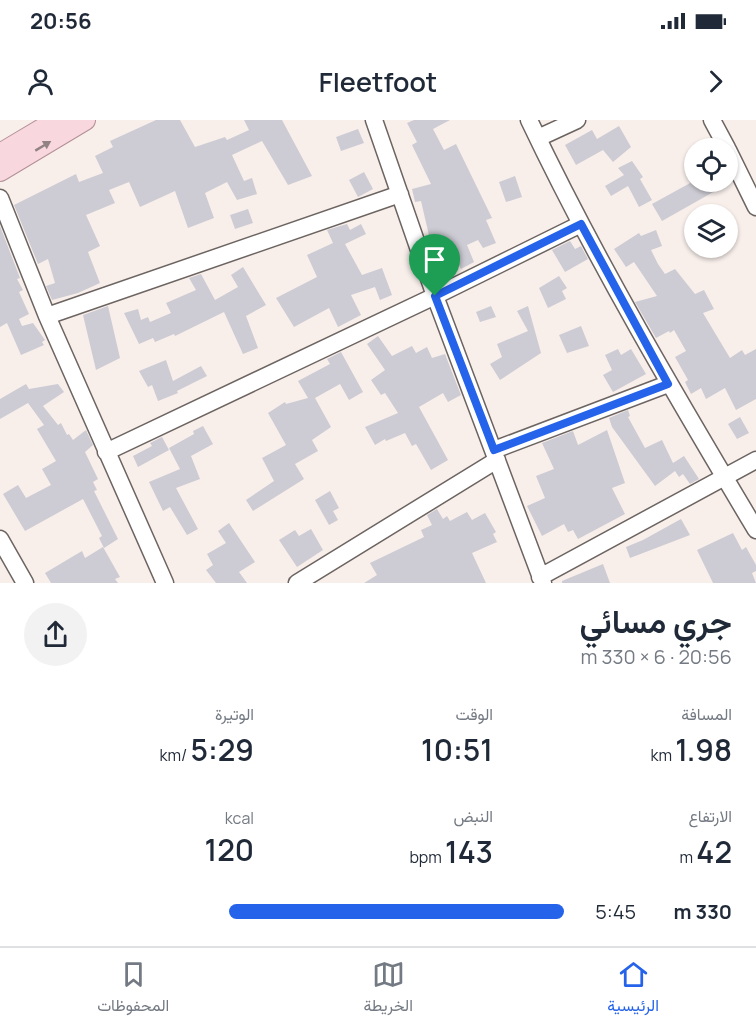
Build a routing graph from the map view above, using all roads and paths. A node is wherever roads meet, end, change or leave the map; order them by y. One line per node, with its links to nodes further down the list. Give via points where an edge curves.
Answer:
1 (57, 120): 9 (main road)
2 (85, 120): 10 (main road, one-way to 2)
3 (374, 120): 12 (street)
4 (529, 120): 7 (street)
5 (577, 120): 7 (street)
6 (712, 120): 8 (street)
7 (538, 138): 15 (street)
8 (721, 138)
9 (0, 154)
10 (0, 171)
11 (738, 171): 14 (street)
12 (400, 194): 16 (street); 17 (street)
13 (0, 198): 17 (street)
14 (756, 207)
15 (581, 224): 16 (street); 18 (street)
16 (435, 296): 19 (street); 20 (street)
17 (46, 316): 19 (street)
18 (668, 384): 20 (street); 22 (street)
19 (106, 452): 27 (street)
20 (495, 455): 25 (street); 28 (street)
21 (756, 460): 22 (street)
22 (724, 478): 23 (street); 25 (street)
23 (756, 530)
24 (0, 539): 26 (street)
25 (541, 580)
26 (25, 583)
27 (165, 583)
28 (297, 583)

